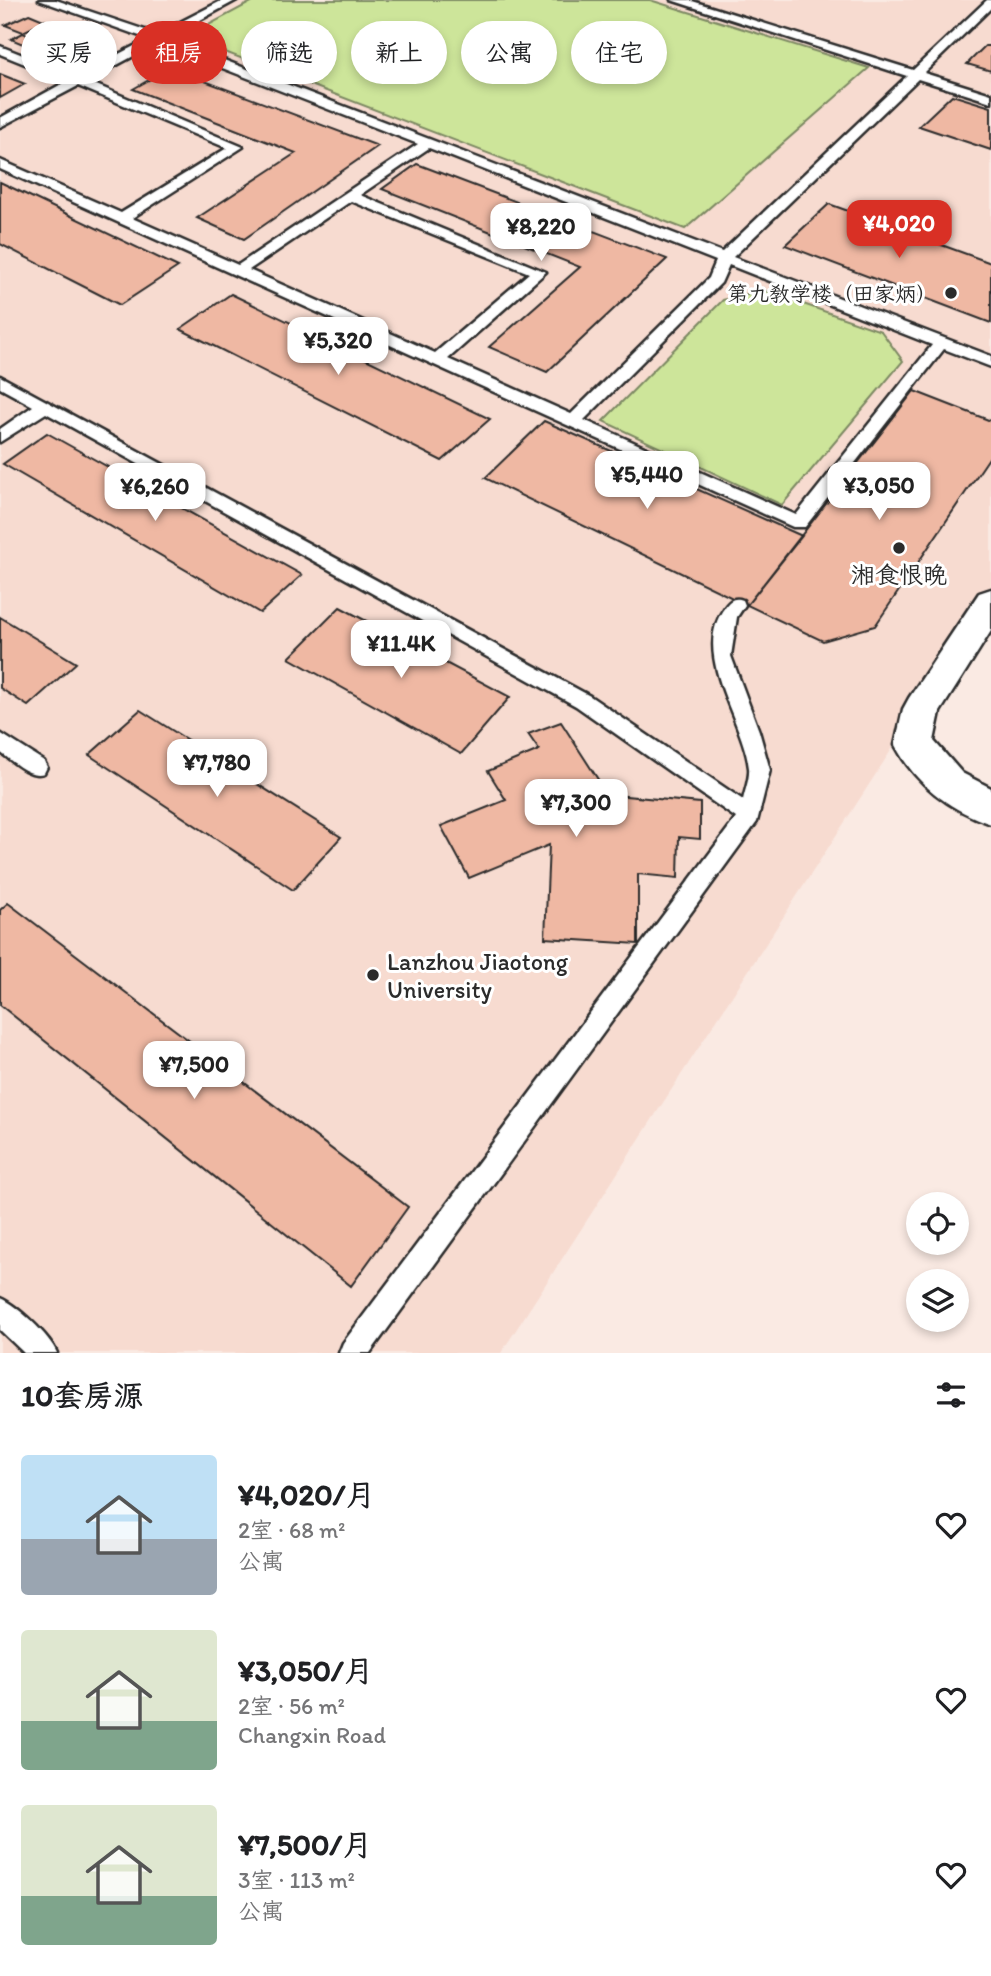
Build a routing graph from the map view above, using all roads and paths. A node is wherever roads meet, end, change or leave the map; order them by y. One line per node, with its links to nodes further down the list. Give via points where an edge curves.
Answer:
1 (45, 0): 6 (lane)
2 (231, 0): 5 (lane)
3 (677, 0): 10 (lane)
4 (991, 2): 10 (lane)
5 (192, 21)
6 (131, 29)
7 (0, 50): 8 (lane)
8 (21, 58)
9 (227, 65): 15 (lane)
10 (914, 75): 13 (lane); 19 (lane)
11 (72, 84): 14 (lane)
12 (84, 84): 18 (lane, via 237,147)
13 (991, 98)
14 (0, 123)
15 (428, 143): 17 (lane); 19 (lane)
16 (0, 164): 18 (lane)
17 (350, 196): 20 (lane); 22 (lane, via 539,271)
18 (123, 218): 20 (lane)
19 (725, 257): 21 (lane); 26 (lane, via 716,280)
20 (240, 270): 22 (lane)
21 (942, 342): 23 (lane); 26 (lane, via 797,526)
22 (437, 360): 26 (lane)
23 (991, 362)
24 (0, 381): 25 (lane)
25 (45, 406): 27 (lane); 33 (lane, via 583,701)
26 (573, 422)
27 (0, 437)
28 (991, 602): 32 (street, via 922,709 914,745 948,784)
29 (736, 605): 33 (lane, via 728,616 721,656 760,771)
30 (0, 741): 31 (lane)
31 (37, 767)
32 (991, 807)
33 (750, 816): 36 (lane)
34 (0, 1311): 35 (lane)
35 (43, 1353)
36 (353, 1353)

